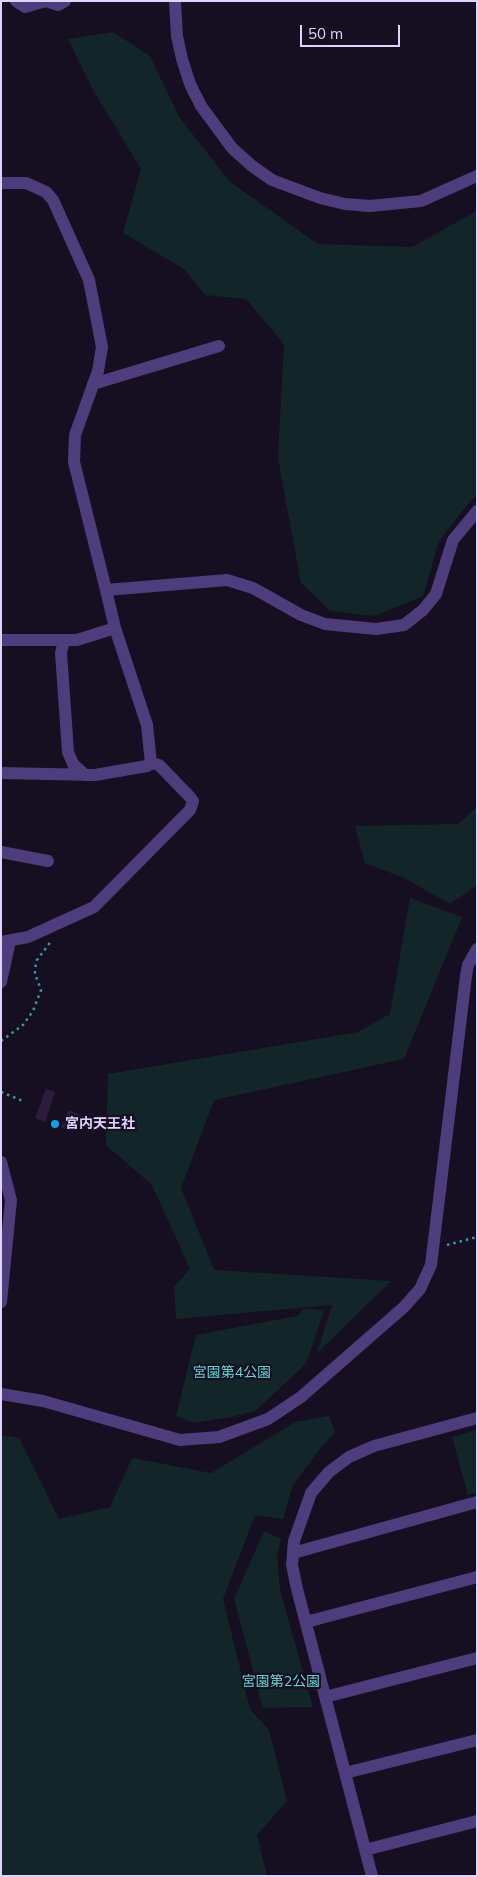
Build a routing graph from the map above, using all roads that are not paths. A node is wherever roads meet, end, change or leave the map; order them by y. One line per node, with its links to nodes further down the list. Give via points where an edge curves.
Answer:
1 (16, 1): 2 (street, via 25,7 46,1 58,5)
2 (65, 1)
3 (175, 1): 4 (street, via 182,59 201,106 232,148 272,180 320,198 370,206 421,201)
4 (477, 176)
5 (1, 183): 7 (street, via 36,186 46,192 59,209 87,272 95,305 102,346)
6 (219, 346): 7 (street)
7 (94, 384): 9 (street, via 76,435 74,462)
8 (477, 511): 9 (street, via 453,540 436,594 404,625 376,629 325,624 300,615 253,588 227,580)
9 (106, 590): 10 (street)
10 (115, 628): 12 (street, via 77,640); 13 (street, via 147,725)
11 (1, 640): 12 (street)
12 (64, 640): 15 (street, via 61,652 68,752 72,764)
13 (151, 763): 15 (street); 18 (street, via 160,765 190,797 193,801 190,810 95,906 28,937)
14 (1, 773): 15 (street)
15 (85, 775)
16 (1, 852): 17 (street)
17 (48, 861)
18 (6, 942): 20 (street)
19 (477, 949): 24 (street, via 468,964 460,1014 440,1247 420,1289 404,1308 301,1397 268,1419 220,1437 180,1440 43,1401)
20 (1, 982)
21 (1, 1162): 22 (street, via 11,1200)
22 (4, 1242): 23 (street)
23 (1, 1302)
24 (1, 1394)
25 (477, 1418): 27 (street, via 374,1446 335,1467 311,1493)
26 (477, 1502): 27 (street)
27 (293, 1553): 29 (street, via 292,1566)
28 (477, 1577): 29 (street)
29 (306, 1622): 31 (street)
30 (477, 1658): 31 (street)
31 (325, 1697): 33 (street)
32 (477, 1740): 33 (street)
33 (346, 1773): 35 (street)
34 (477, 1821): 35 (street)
35 (365, 1850): 36 (street)
36 (372, 1876)

